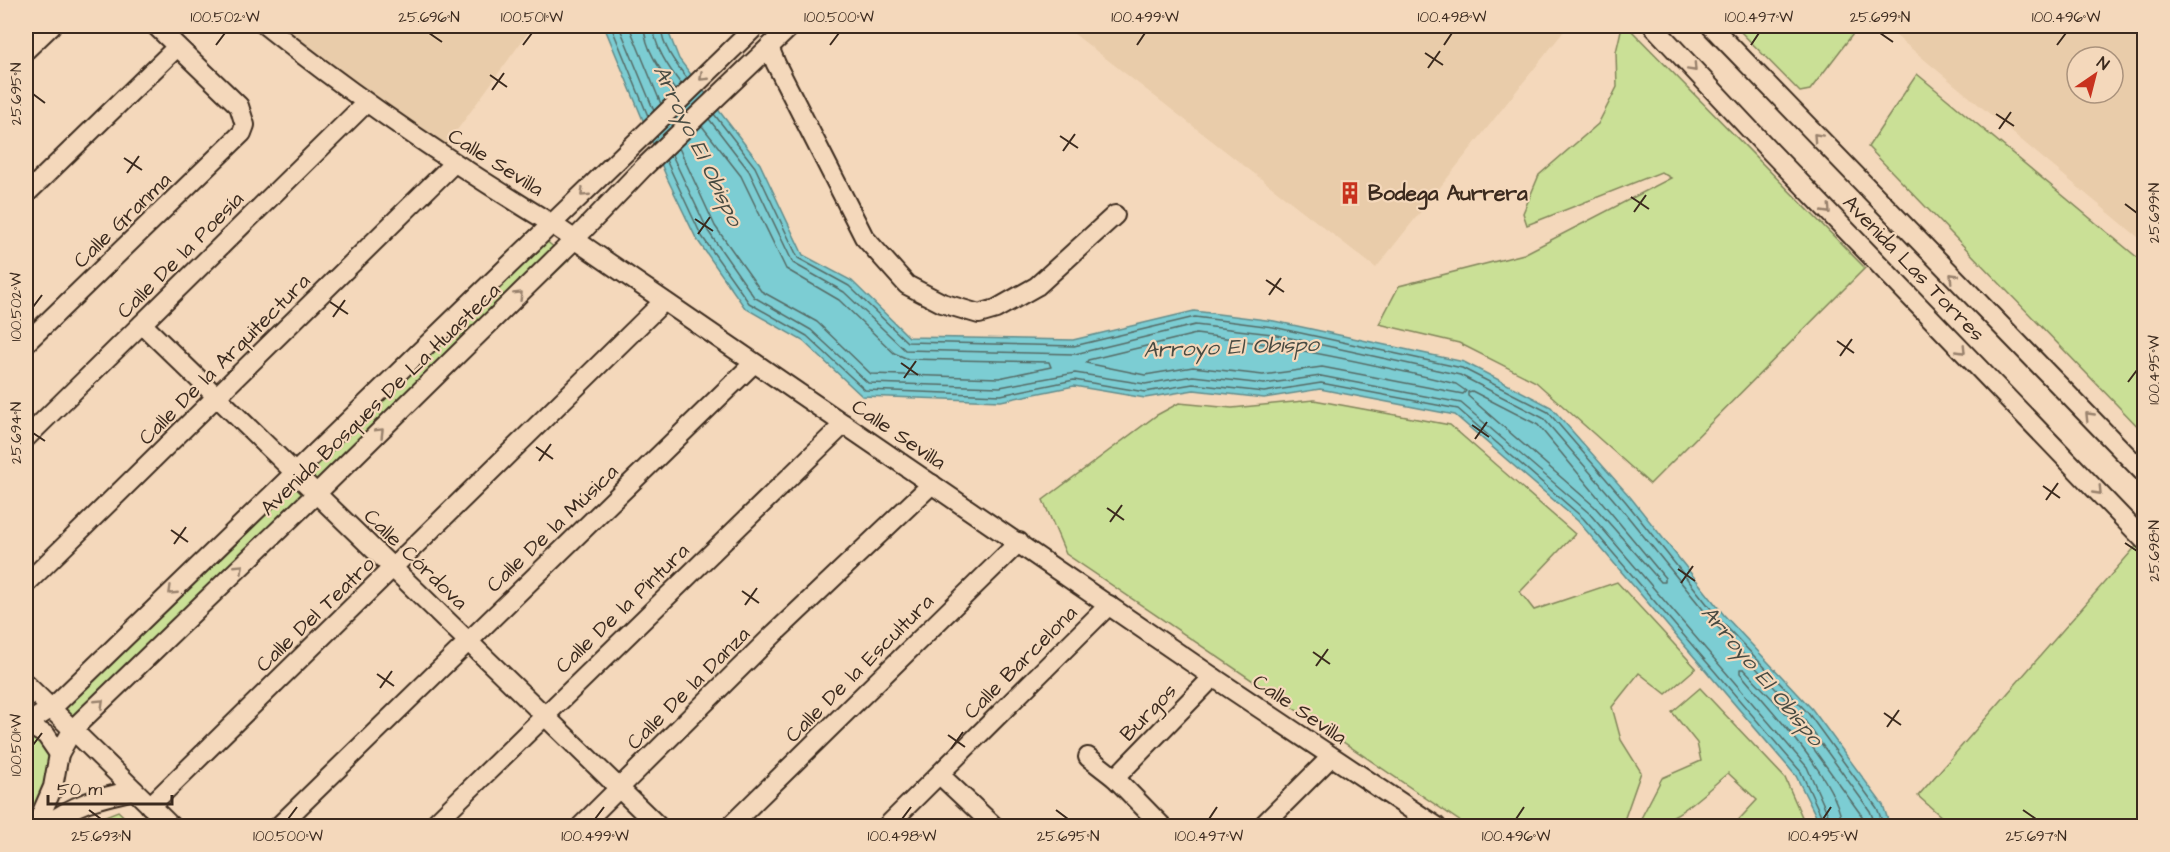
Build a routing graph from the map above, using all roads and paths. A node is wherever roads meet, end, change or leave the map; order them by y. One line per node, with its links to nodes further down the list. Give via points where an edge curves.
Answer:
1 (51, 26): 9 (street)
2 (156, 26): 8 (street)
3 (266, 26): 10 (street, Calle Sevilla)
4 (1653, 26): 27 (street, Avenida Las Torres, one-way to 27)
5 (1712, 26): 24 (street, Avenida Las Torres, one-way to 5)
6 (751, 31): 14 (street, Avenida Bosques De La Huasteca, one-way to 14)
7 (774, 38): 13 (street, via 776,64 864,237 907,285 942,303 978,314 996,309 1037,286); 15 (street, Avenida Bosques De La Huasteca)
8 (177, 47): 12 (street); 18 (street, Calle Granma, via 239,106 245,125 236,140)
9 (26, 50)
10 (366, 104): 11 (street, Calle Sevilla); 17 (street, Calle De la Poesía)
11 (453, 164): 14 (street, Calle Sevilla); 20 (street, Calle De la Arquitectura)
12 (26, 194)
13 (1115, 216)
14 (552, 224): 15 (street, Calle Sevilla); 23 (street, Avenida Bosques De La Huasteca)
15 (574, 240): 16 (street, Calle Sevilla); 26 (street, Avenida Bosques De La Huasteca, one-way to 15)
16 (663, 302): 19 (street, Calle Sevilla); 29 (street, Calle Del Teatro)
17 (142, 324): 20 (street, Calle Córdova); 22 (street, Calle De la Poesía)
18 (26, 343)
19 (754, 363): 21 (street, Calle Sevilla); 32 (street, Calle De la Música)
20 (219, 396): 23 (street, Calle Córdova); 30 (street, Calle De la Arquitectura)
21 (844, 424): 25 (street, Calle Sevilla); 36 (street, Calle De la Pintura)
22 (26, 438)
23 (292, 472): 26 (street, Calle Córdova); 35 (street, Avenida Bosques De La Huasteca, one-way to 35)
24 (2145, 474)
25 (932, 484): 28 (street, Calle Sevilla); 44 (street, Calle De la Danza)
26 (316, 494): 29 (street, Calle Córdova); 38 (street, Avenida Bosques De La Huasteca, one-way to 26)
27 (2145, 540)
28 (1019, 542): 31 (street, Calle Sevilla); 55 (street, Calle De la Escultura)
29 (394, 569): 32 (street, Calle Córdova); 46 (street, Calle Del Teatro)
30 (26, 584)
31 (1109, 605): 33 (street, Calle Sevilla); 42 (street, Calle Barcelona)
32 (469, 641): 36 (street, Calle Córdova); 51 (street, Calle De la Música)
33 (1213, 677): 40 (street, Calle Sevilla); 43 (street, Burgos)
34 (26, 684): 35 (street)
35 (52, 708): 37 (street, Avenida Bosques De La Huasteca); 38 (street)
36 (545, 715): 44 (street, Calle Córdova); 52 (street, Calle De la Pintura)
37 (27, 725): 39 (street, via 46,735)
38 (73, 729): 39 (street, Avenida Bosques De La Huasteca); 45 (street)
39 (59, 754): 48 (street, Avenida Bosques De La Huasteca, via 53,787)
40 (1331, 757): 47 (street, Calle Sevilla); 59 (street)
41 (1093, 760): 43 (street)
42 (939, 775): 56 (street, Calle Barcelona); 57 (street)
43 (1115, 778): 58 (street)
44 (619, 789): 53 (street, Calle De la Danza); 54 (street, Calle Córdova)
45 (134, 790): 46 (street); 49 (street, via 84,801)
46 (150, 806): 50 (street)
47 (1429, 825)
48 (36, 826)
49 (45, 826)
50 (171, 826)
51 (279, 826)
52 (432, 826)
53 (581, 826)
54 (658, 826)
55 (730, 826)
56 (887, 826)
57 (994, 826)
58 (1162, 826)
59 (1262, 826)

